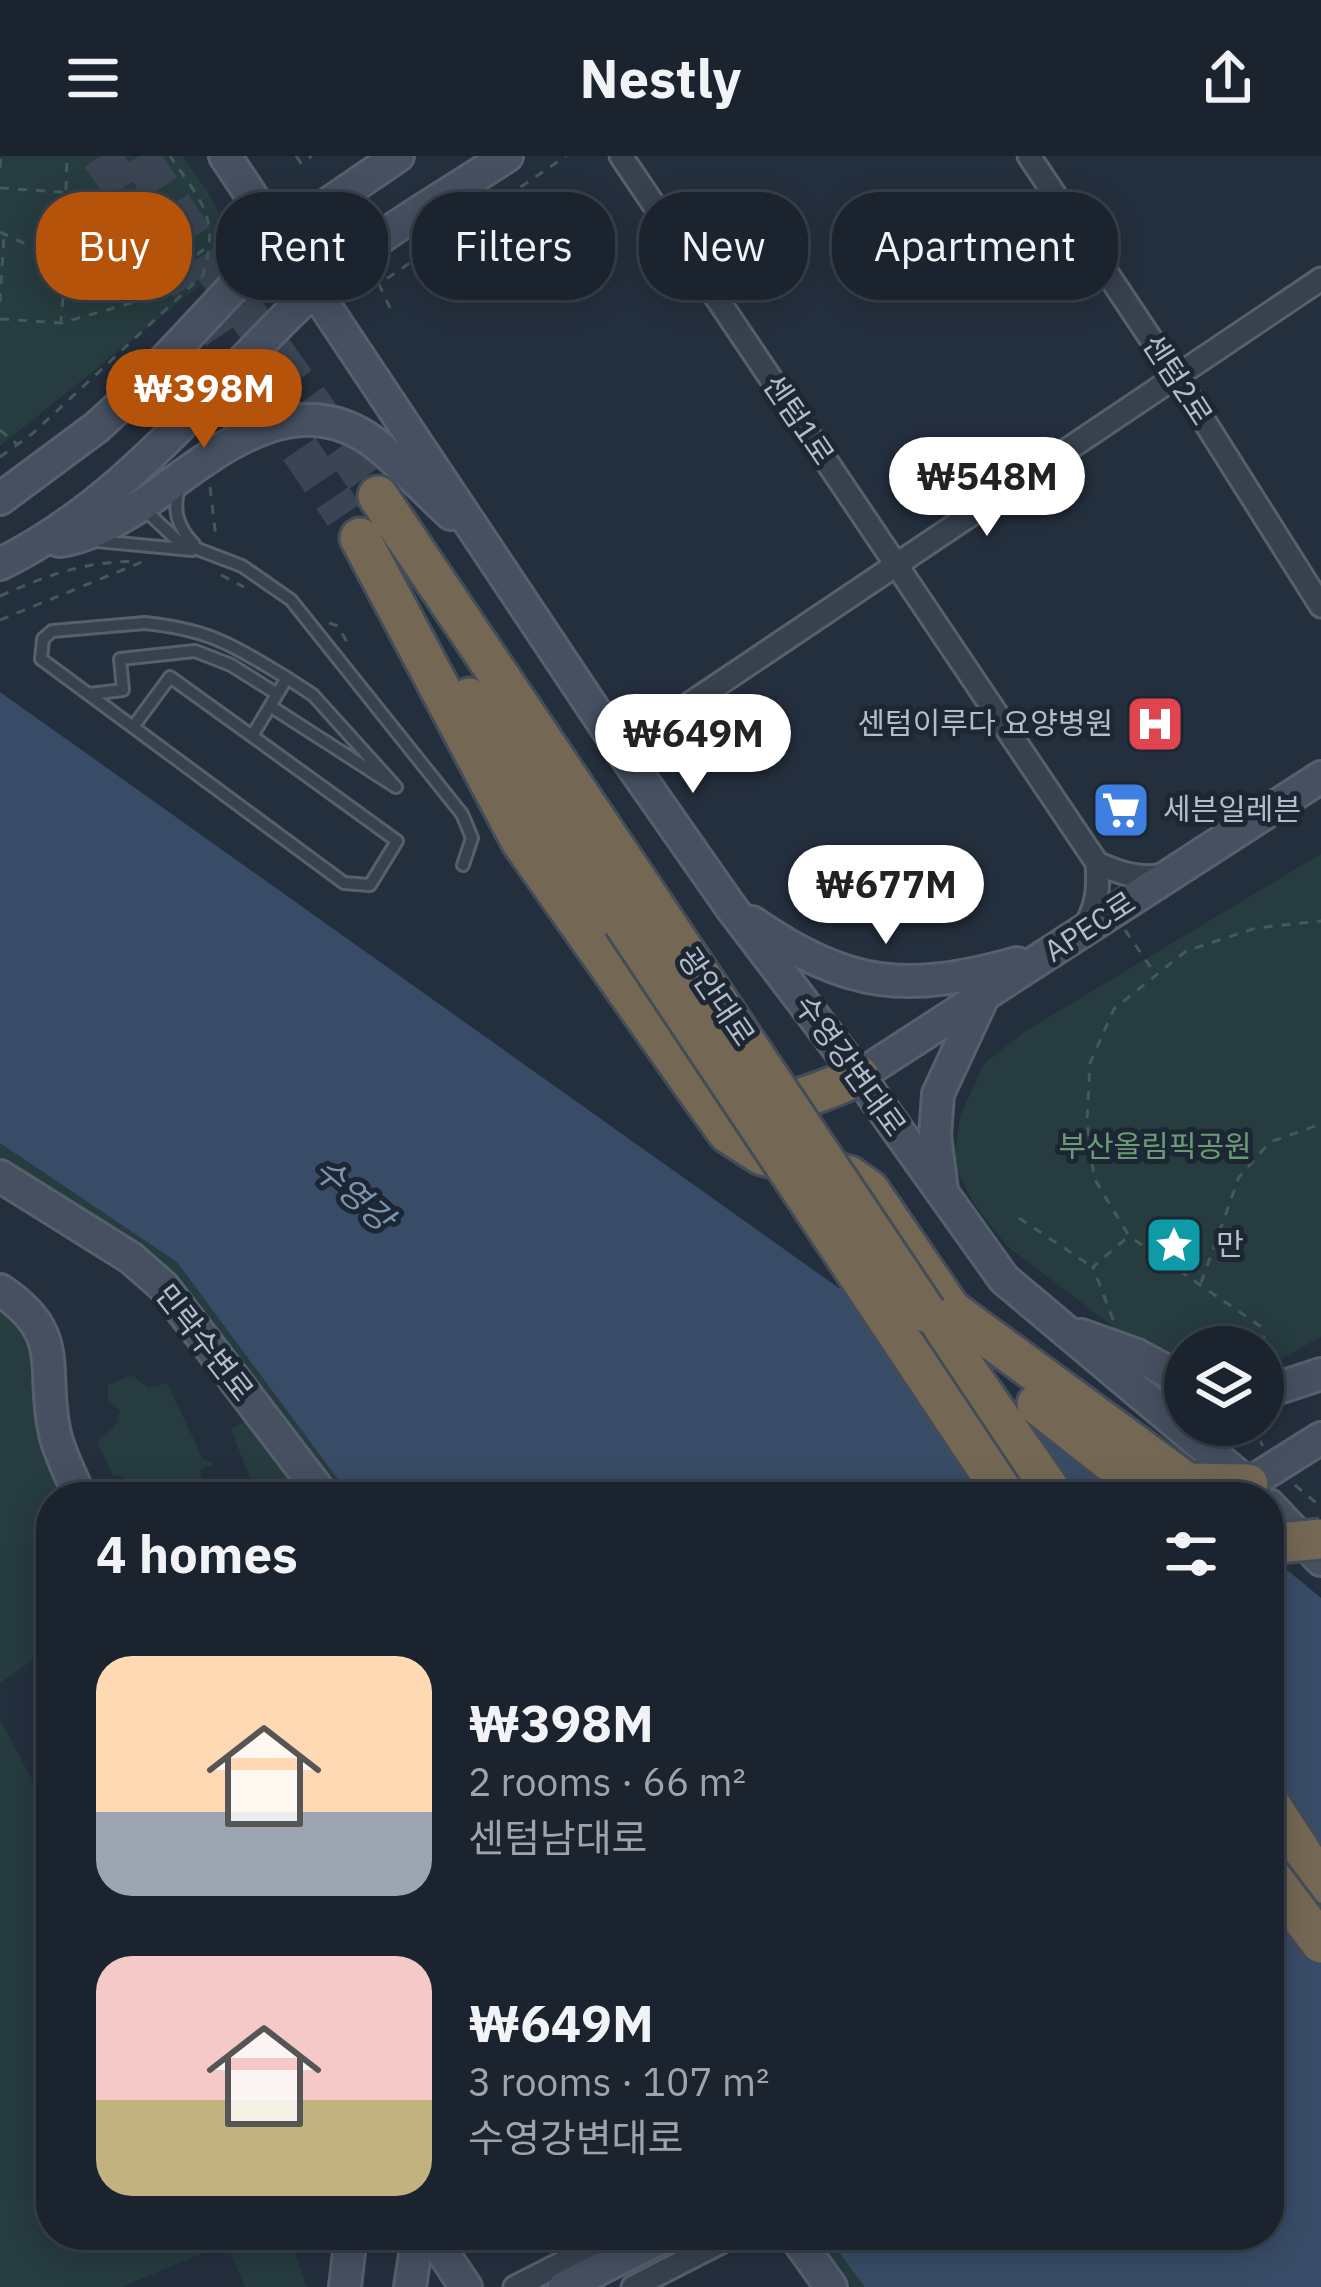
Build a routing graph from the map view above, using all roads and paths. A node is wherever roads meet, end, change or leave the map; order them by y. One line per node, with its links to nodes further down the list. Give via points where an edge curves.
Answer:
1 (1, 156): 12 (path)
2 (68, 156): 14 (path)
3 (170, 156): 19 (path, via 203,207)
4 (225, 156): 15 (main road, 수영강변대로)
5 (296, 156): 6 (path, via 302,164)
6 (312, 156)
7 (398, 156): 16 (main road)
8 (507, 156): 18 (main road)
9 (566, 156): 25 (path, via 379,284)
10 (621, 156): 43 (street, 센텀1로)
11 (1029, 156): 28 (street, 센텀2로)
12 (0, 168)
13 (0, 188): 14 (path)
14 (66, 192)
15 (250, 192)
16 (345, 192)
17 (2, 233): 24 (path); 27 (path, via 66,263)
18 (388, 235)
19 (212, 242): 27 (path, via 135,302); 30 (path, via 202,275)
20 (1321, 279): 28 (street)
21 (221, 300): 34 (main road, via 97,427)
22 (305, 300): 32 (main road)
23 (323, 300): 39 (main road, 수영강변대로)
24 (0, 302)
25 (389, 308)
26 (0, 319): 27 (path)
27 (61, 323)
28 (1177, 378): 43 (street); 45 (street, 센텀2로)
29 (0, 430): 30 (path)
30 (17, 444): 31 (path)
31 (0, 457)
32 (146, 458): 35 (lane, via 135,489); 38 (main road)
33 (196, 476): 35 (main road); 36 (path); 39 (main road, via 267,425 334,425 373,442); 40 (lane, via 176,511)
34 (0, 499)
35 (141, 506): 37 (main road); 40 (lane)
36 (216, 538)
37 (75, 539): 38 (main road); 40 (lane)
38 (36, 544): 42 (main road)
39 (486, 546): 51 (main road, 수영강변대로)
40 (201, 550): 54 (lane, via 268,582 326,642 462,814 472,838)
41 (145, 560): 44 (path, via 95,562)
42 (0, 564)
43 (896, 566): 51 (street); 53 (street, 센텀1로)
44 (0, 596)
45 (1321, 606)
46 (287, 678): 47 (lane, via 221,638 180,627 52,631 41,659); 48 (lane); 48 (lane, via 313,695 396,788)
47 (89, 694): 48 (lane, via 123,690 120,659 195,651 231,665); 49 (lane)
48 (274, 700): 50 (lane)
49 (133, 727): 50 (lane, via 170,677); 50 (lane, via 344,883 370,885 397,841)
50 (252, 736)
51 (620, 750): 56 (main road, 수영강변대로)
52 (1321, 777): 55 (main road, APEC로)
53 (1096, 863): 55 (street, via 1120,874); 60 (street, via 1095,911)
54 (463, 865)
55 (1172, 874): 58 (main road, APEC로)
56 (730, 906): 61 (main road, via 794,950 880,980 962,979); 64 (main road, 수영강변대로)
57 (637, 911): 65 (highway, 광안대로, via 361,516 521,841); 74 (highway, 광안대로, bridge); 84 (highway, 광안대로, bridge)
58 (1113, 912): 60 (main road, APEC로); 62 (path)
59 (1321, 921): 62 (path, via 1256,928 1186,950)
60 (1082, 932): 61 (main road, APEC로)
61 (1046, 955): 63 (main road, APEC로)
62 (1155, 973): 70 (path, via 1114,1010 1090,1063 1094,1178)
63 (984, 995): 64 (main road, APEC로); 68 (main road, via 938,1094)
64 (859, 1076): 65 (highway, via 766,1108); 68 (main road, 수영강변대로)
65 (704, 1100): 87 (highway, via 728,1132 762,1155 849,1176 869,1190 951,1310)
66 (1321, 1124): 72 (path, via 1270,1142 1239,1177)
67 (0, 1176): 83 (main road, 민락수변로, via 164,1287)
68 (943, 1196): 77 (main road, 수영강변대로, via 1004,1279)
69 (1019, 1218): 71 (path)
70 (1129, 1236): 71 (path); 72 (path)
71 (1093, 1267): 75 (path)
72 (1200, 1284): 76 (path)
73 (0, 1289): 82 (main road, via 43,1330 55,1434)
74 (926, 1312): 85 (highway, 광안대로); 86 (highway)
75 (1113, 1322)
76 (1260, 1326)
77 (1064, 1329): 78 (main road); 88 (main road, 수영강변대로)
78 (1164, 1370)
79 (1321, 1374): 80 (main road)
80 (1284, 1386)
81 (1321, 1438): 89 (main road)
82 (74, 1482)
83 (313, 1482)
84 (997, 1482)
85 (1045, 1482)
86 (1136, 1482)
87 (1186, 1482)
88 (1245, 1482)
89 (1274, 1482)
90 (1284, 1521): 93 (main road, 수영강변대로)
91 (1321, 1539): 92 (highway, bridge)
92 (1284, 1543)
93 (1321, 1560)
94 (1284, 1826): 95 (highway)
95 (1321, 1883)
96 (1321, 1893): 98 (main road)
97 (1284, 1894): 99 (highway, bridge)
98 (1284, 1912)
99 (1321, 1943)
100 (349, 2250): 107 (main road)
101 (416, 2250): 108 (main road)
102 (441, 2250): 109 (main road)
103 (588, 2250): 110 (street)
104 (637, 2250): 111 (main road)
105 (706, 2250): 112 (street)
106 (805, 2250): 113 (main road)
107 (344, 2287)
108 (410, 2287)
109 (466, 2287)
110 (515, 2287)
111 (564, 2287)
112 (633, 2287)
113 (832, 2287)

